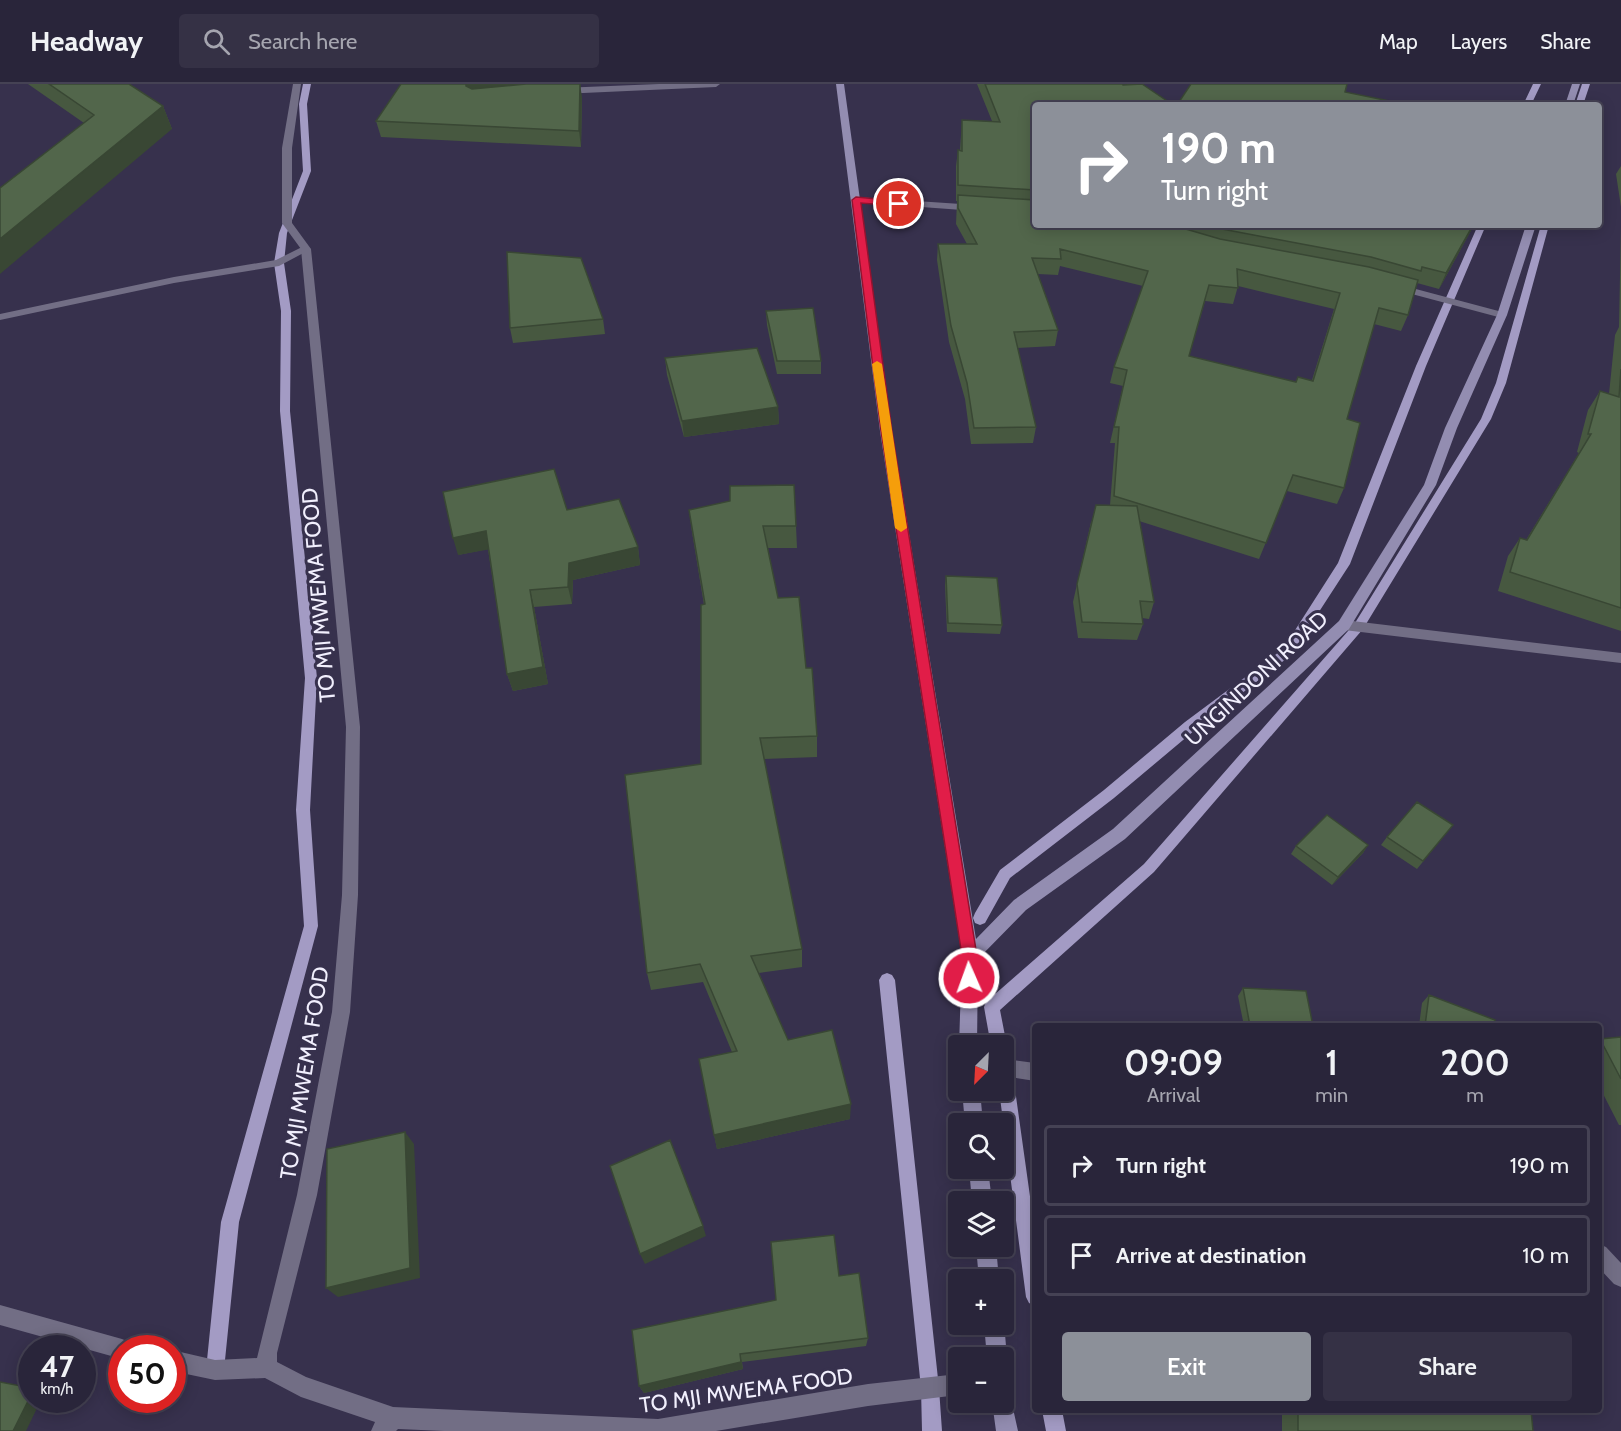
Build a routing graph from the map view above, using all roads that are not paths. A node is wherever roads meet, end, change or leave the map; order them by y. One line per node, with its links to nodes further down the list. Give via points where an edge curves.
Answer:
1 (297, 84): 10 (street, TO MJI MWEMA FOOD, via 287,148 287,223)
2 (716, 84): 5 (street)
3 (840, 84): 7 (main road)
4 (1576, 84): 6 (main road)
5 (551, 92)
6 (1570, 102)
7 (856, 200): 8 (street); 16 (main road, via 886,431)
8 (987, 208)
9 (1530, 228): 12 (main road, UNGINDONI ROAD)
10 (306, 249): 13 (street, via 279,262); 25 (street, TO MJI MWEMA FOOD, via 353,727 350,895 341,1012 307,1195 267,1353)
11 (1385, 284): 12 (street)
12 (1502, 315): 14 (main road, UNGINDONI ROAD, via 1450,428 1430,485)
13 (0, 317)
14 (1344, 625): 15 (street); 16 (main road, UNGINDONI ROAD, via 1119,834 1020,905)
15 (1621, 658)
16 (970, 956): 17 (main road)
17 (968, 1035)
18 (1014, 1069): 19 (street)
19 (1032, 1072)
20 (1602, 1257): 21 (street)
21 (1621, 1277)
22 (0, 1315): 23 (street)
23 (108, 1345)
24 (186, 1363): 25 (street, via 215,1370)
25 (267, 1368): 28 (street, TO MJI MWEMA FOOD)
26 (948, 1386): 28 (street, TO MJI MWEMA FOOD, via 868,1395 658,1430)
27 (1005, 1413): 29 (main road)
28 (388, 1425)
29 (1007, 1431)

